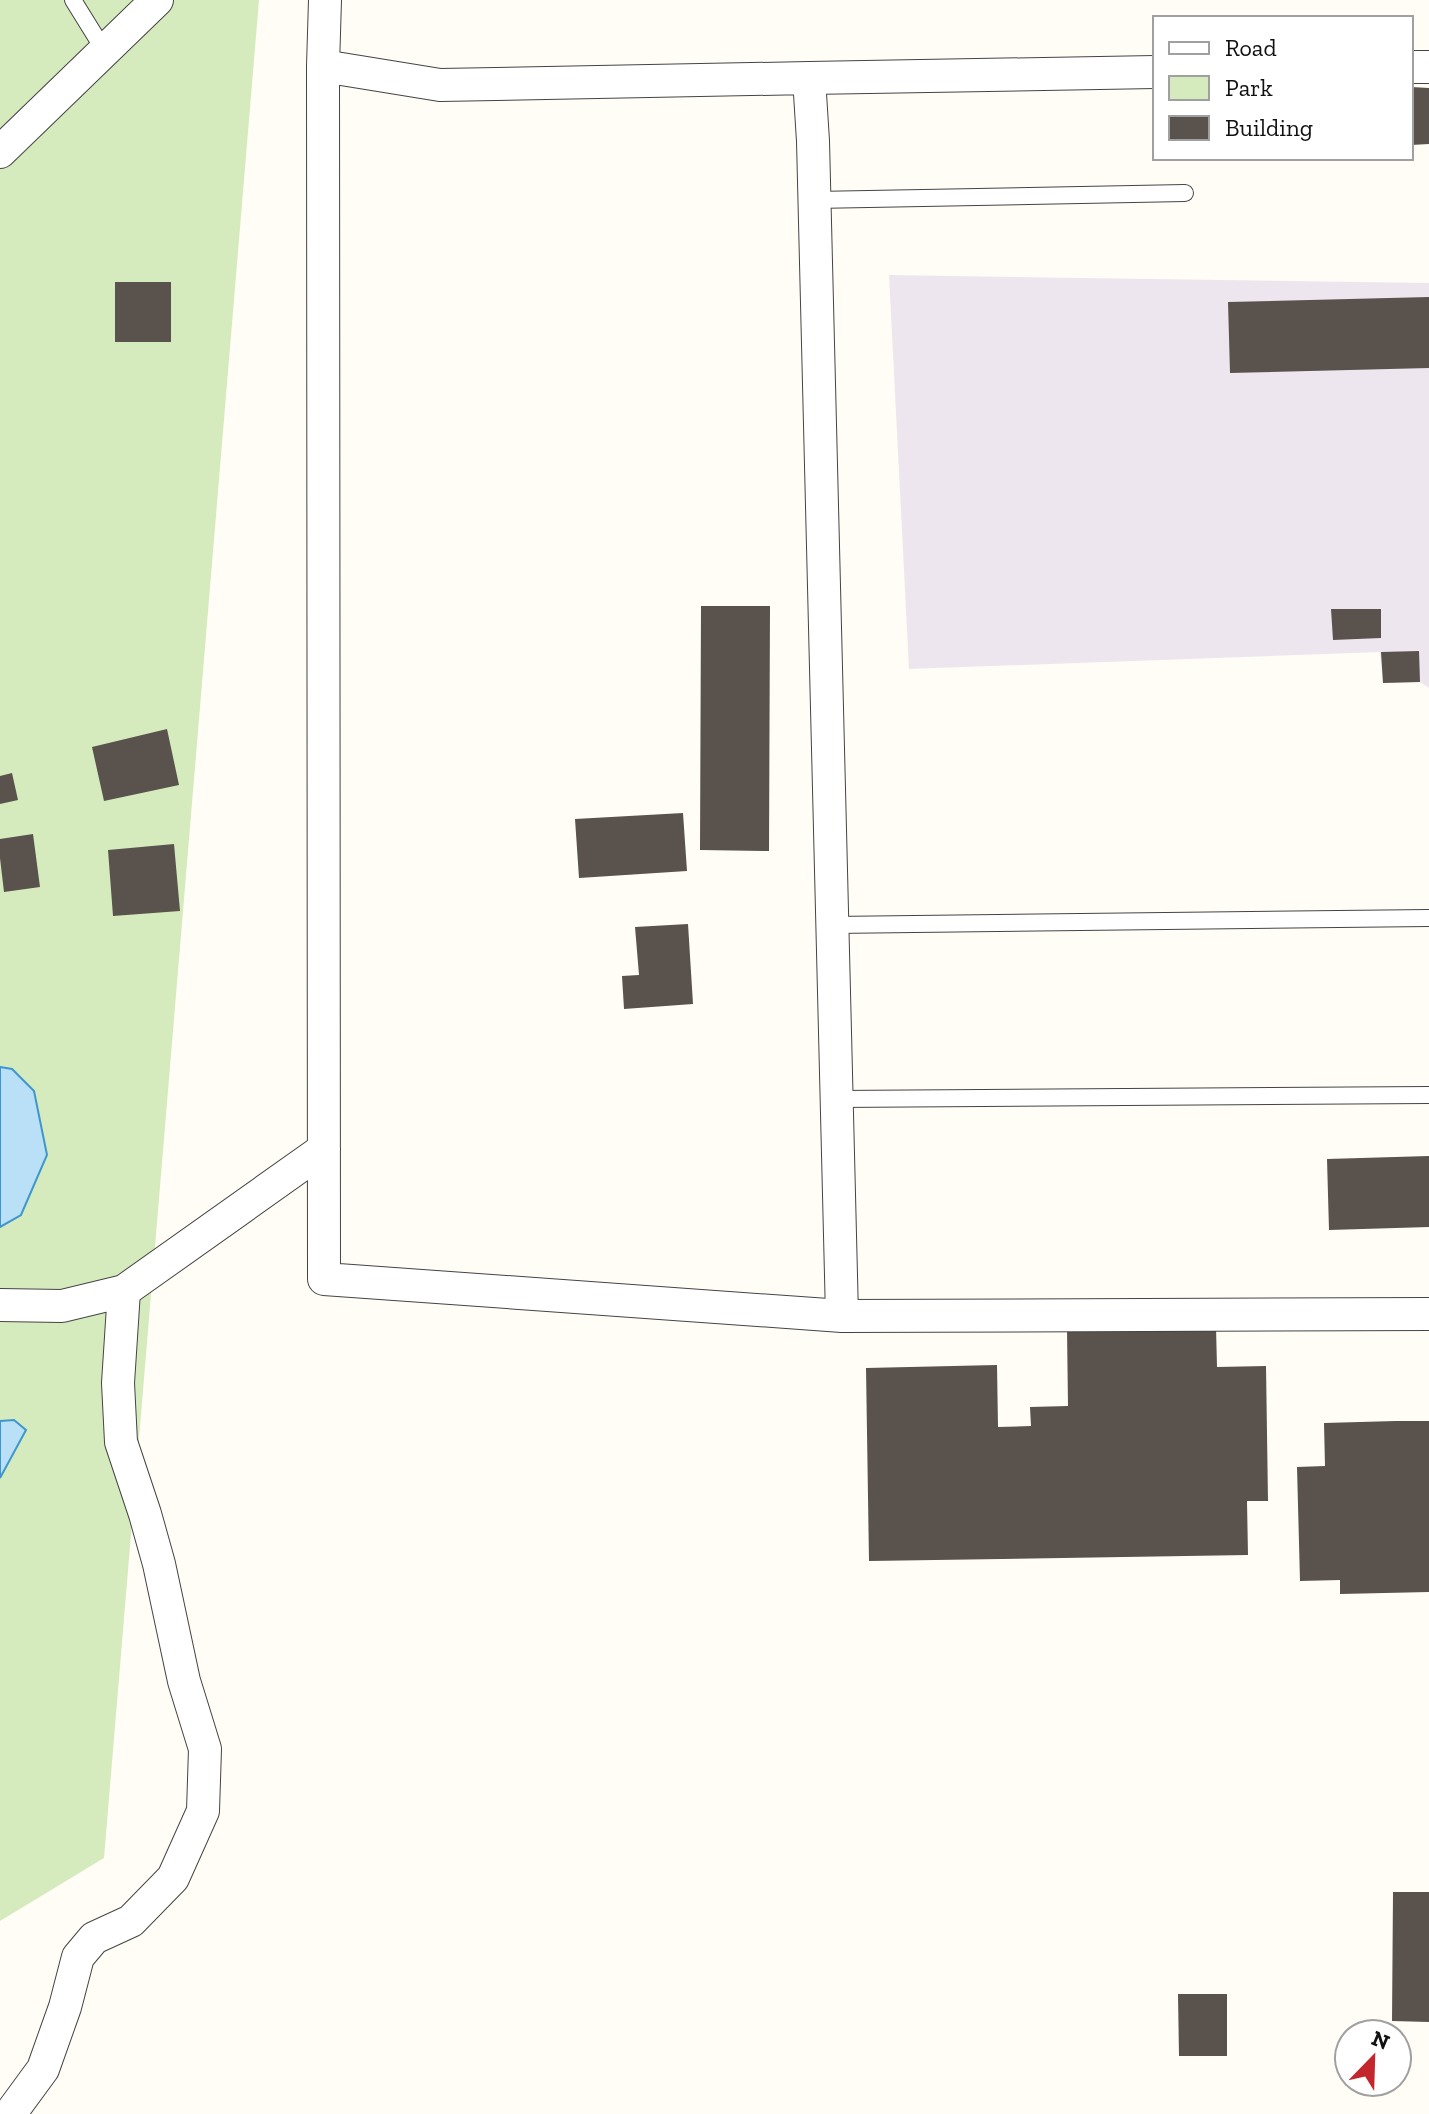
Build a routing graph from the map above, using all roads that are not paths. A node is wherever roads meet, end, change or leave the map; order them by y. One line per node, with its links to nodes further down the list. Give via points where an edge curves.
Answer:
1 (73, 0): 4 (lane)
2 (157, 0): 4 (street)
3 (325, 0): 5 (street)
4 (104, 50): 8 (street)
5 (323, 66): 7 (street, via 440,85); 15 (street)
6 (1153, 72): 7 (street)
7 (809, 78): 10 (street)
8 (0, 152)
9 (1185, 193): 10 (lane)
10 (814, 200): 12 (street)
11 (1429, 918): 12 (lane)
12 (832, 925): 14 (street)
13 (1429, 1095): 14 (lane)
14 (837, 1099): 19 (street)
15 (324, 1149): 16 (street); 19 (street, via 324,1279)
16 (124, 1291): 17 (street, via 62,1306); 20 (street, via 118,1383 121,1442 159,1564 205,1749 203,1811 173,1878 131,1921 94,1938 78,1957 43,2069)
17 (0, 1305)
18 (1429, 1314): 19 (street)
19 (842, 1316)
20 (10, 2114)

